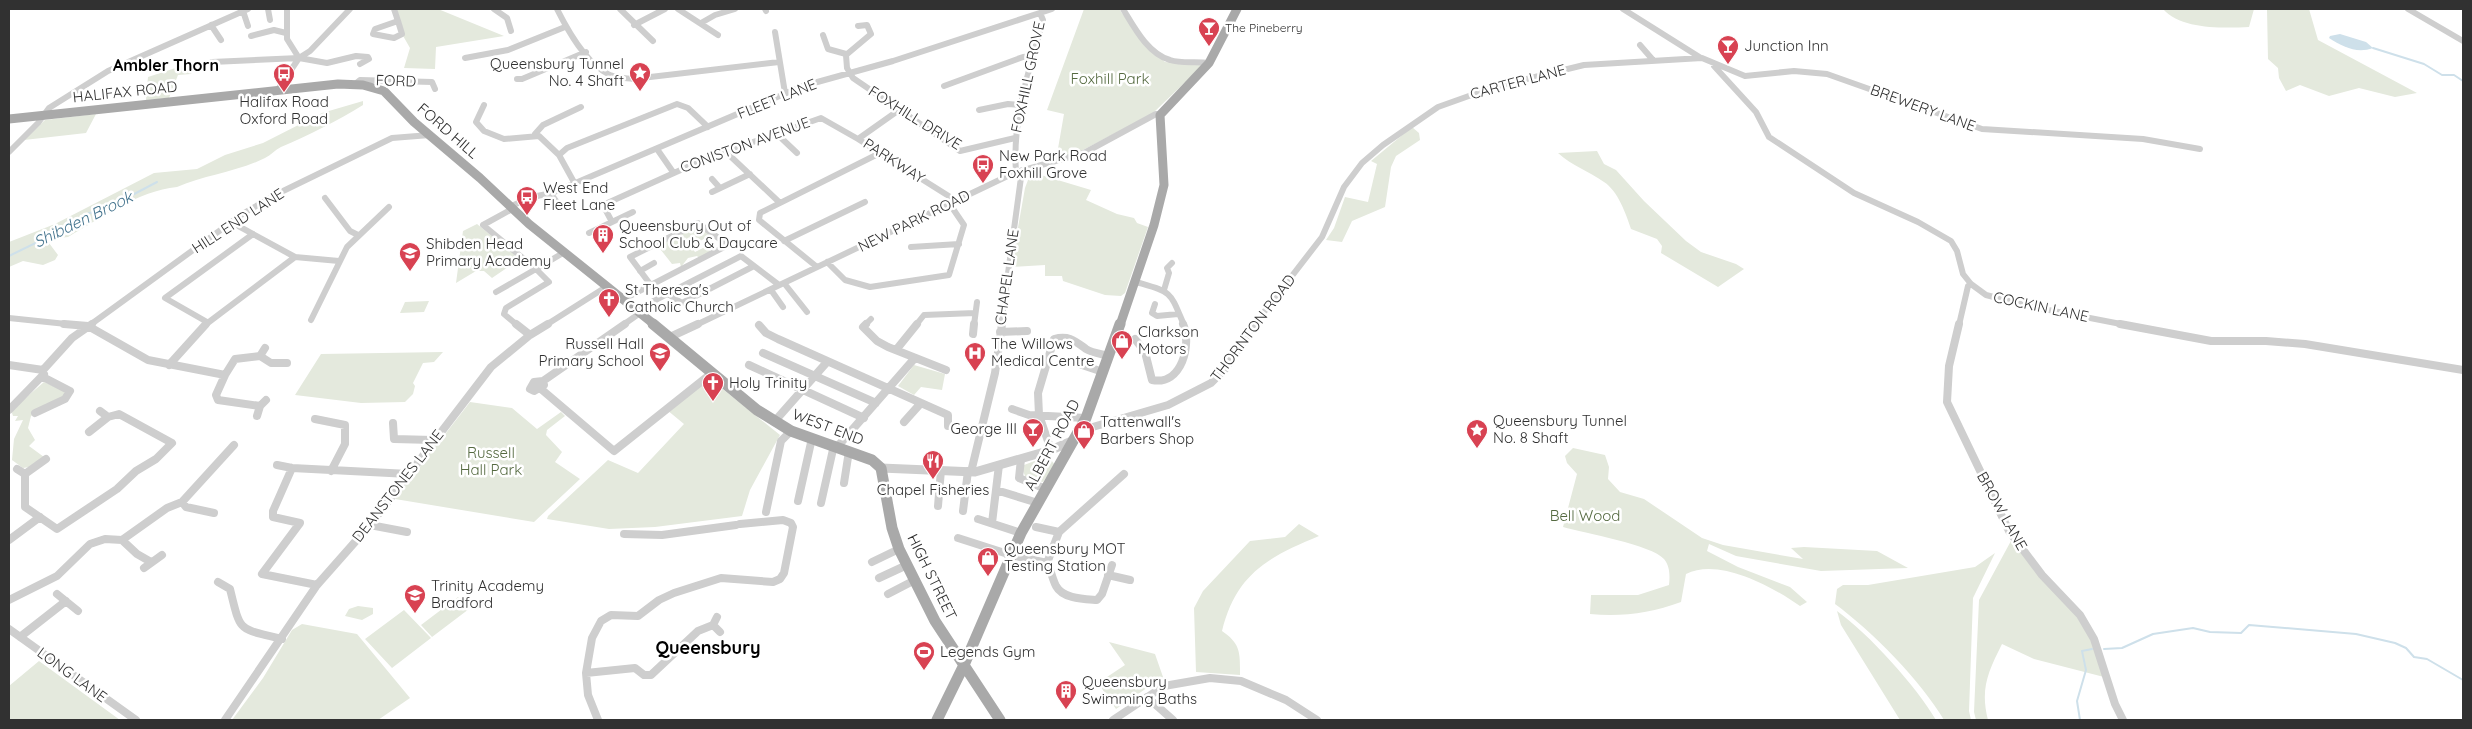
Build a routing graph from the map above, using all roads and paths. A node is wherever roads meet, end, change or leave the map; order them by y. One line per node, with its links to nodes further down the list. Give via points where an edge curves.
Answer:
1 (268, 9): 18 (street)
2 (287, 9): 27 (street)
3 (350, 9): 39 (street, via 310,51)
4 (394, 9): 19 (street)
5 (494, 9): 26 (street, via 507,18)
6 (557, 9): 25 (street)
7 (620, 9): 22 (street)
8 (664, 9): 22 (street)
9 (678, 9): 20 (street)
10 (736, 9): 20 (street)
11 (1052, 9): 17 (street, FLEET LANE)
12 (1123, 9): 46 (street, via 1140,34 1163,56)
13 (1237, 9): 46 (main road)
14 (1624, 9): 41 (street)
15 (2408, 9): 34 (street)
16 (246, 10): 21 (street); 23 (street)
17 (1040, 13): 38 (street, FOXHILL GROVE, via 1043,20); 48 (street, FLEET LANE)
18 (270, 20)
19 (398, 21): 19 (street, via 375,29 373,34 394,38 402,34)
20 (701, 23): 29 (street)
21 (212, 25): 32 (street); 60 (street, via 129,60)
22 (634, 25): 33 (street)
23 (248, 26)
24 (858, 26): 37 (street, via 869,23 871,34)
25 (565, 27): 36 (street); 40 (street, via 508,50)
26 (511, 31)
27 (286, 32): 31 (street, via 274,30); 39 (street)
28 (775, 32): 44 (street)
29 (718, 35)
30 (823, 35): 37 (street, via 828,49)
31 (251, 36)
32 (221, 40)
33 (652, 41)
34 (2463, 41)
35 (1640, 45): 42 (street)
36 (586, 52): 44 (street, via 606,72 633,79); 49 (street)
37 (846, 54): 48 (street)
38 (1033, 56): 51 (street); 56 (street, FOXHILL GROVE)
39 (299, 58): 43 (street); 47 (street, via 336,62 360,55 368,57); 53 (street)
40 (465, 58)
41 (1702, 58): 42 (street, CARTER LANE); 45 (street, CARTER LANE)
42 (1653, 60): 79 (street, CARTER LANE, via 1584,65 1456,99 1423,116 1389,140)
43 (212, 62)
44 (779, 62): 54 (street)
45 (1710, 62): 70 (street, BREWERY LANE, via 1751,76 1794,71 1827,74 1982,129 2143,139); 116 (street, via 1756,112 1769,138 1854,193 1951,241 1963,274)
46 (1210, 63): 61 (main road)
47 (360, 64)
48 (849, 73): 54 (street, FLEET LANE); 58 (street, FOXHILL DRIVE)
49 (517, 79)
50 (358, 85): 52 (street, FORD, via 360,80 432,82); 53 (main road, HALIFAX ROAD); 65 (main road, FORD HILL, via 384,91)
51 (944, 86)
52 (435, 89)
53 (277, 91): 60 (main road, HALIFAX ROAD)
54 (785, 93): 63 (street, FLEET LANE)
55 (484, 105): 64 (street, via 476,123 480,129 501,139 513,140)
56 (1020, 105): 59 (street); 67 (street, FOXHILL GROVE)
57 (581, 107): 64 (street, via 543,125)
58 (899, 110): 67 (street, FOXHILL DRIVE, via 960,150); 68 (street)
59 (978, 110)
60 (44, 114): 62 (main road, HALIFAX ROAD); 71 (street)
61 (1160, 116): 76 (street, NEW PARK ROAD, via 1156,114 1084,153); 113 (main road, ALBERT ROAD, via 1164,185)
62 (9, 118)
63 (708, 127): 69 (street, FLEET LANE); 75 (street, via 688,108 677,104 567,148)
64 (535, 134): 75 (street)
65 (430, 135): 91 (main road, FORD HILL); 93 (street, HILL END LANE, via 392,138 279,193)
66 (778, 135): 68 (street, CONISTON AVENUE, via 820,118); 72 (street, CONISTON AVENUE); 73 (street)
67 (1015, 138): 76 (street, FOXHILL GROVE)
68 (858, 139): 74 (street, PARKWAY)
69 (657, 149): 77 (street); 81 (street, FLEET LANE)
70 (2200, 149)
71 (9, 152)
72 (727, 153): 77 (street, CONISTON AVENUE); 78 (street)
73 (797, 153)
74 (880, 153): 86 (street); 88 (street, PARKWAY)
75 (559, 155): 81 (street)
76 (1019, 171): 88 (street, NEW PARK ROAD); 136 (street, CHAPEL LANE)
77 (673, 172): 94 (street, CONISTON AVENUE, via 603,205)
78 (750, 174): 82 (street); 86 (street)
79 (1351, 176): 184 (street, THORNTON ROAD, via 1322,237 1218,377 1205,388 1176,402)
80 (712, 179): 82 (street)
81 (575, 184): 84 (street, FLEET LANE)
82 (720, 188): 83 (street)
83 (712, 192)
84 (551, 194): 89 (street); 91 (street, FLEET LANE)
85 (325, 198): 97 (street, via 350,231)
86 (779, 202): 98 (street, via 763,210 758,217)
87 (865, 202): 98 (street)
88 (952, 202): 99 (street, via 964,222); 100 (street, NEW PARK ROAD)
89 (559, 205)
90 (389, 207): 97 (street)
91 (510, 208): 102 (main road, WEST END); 111 (street, FLEET LANE, via 484,225)
92 (633, 212): 94 (street)
93 (231, 222): 96 (street); 135 (street, HILL END LANE)
94 (612, 222): 95 (street)
95 (589, 233)
96 (253, 234): 104 (street); 133 (street, via 165,298)
97 (358, 235): 105 (street)
98 (784, 241): 110 (street)
99 (960, 244): 101 (street, via 919,243); 106 (street, via 952,272 943,277 861,286 843,280)
100 (861, 246): 103 (street); 106 (street, NEW PARK ROAD)
101 (911, 247)
102 (562, 253): 111 (street); 117 (main road, WEST END)
103 (868, 253)
104 (295, 257): 105 (street); 133 (street)
105 (339, 261): 132 (street)
106 (828, 262): 110 (street, NEW PARK ROAD)
107 (654, 263): 112 (street)
108 (1172, 264): 119 (street, via 1167,268 1169,273)
109 (754, 266): 115 (street); 121 (street, via 682,303); 121 (street, via 741,256)
110 (817, 267): 115 (street, NEW PARK ROAD)
111 (536, 269): 120 (street); 139 (street, via 549,282 506,308 504,314)
112 (640, 271): 114 (street); 114 (street, via 630,256 698,223 728,246)
113 (1136, 282): 119 (street); 146 (main road, ALBERT ROAD)
114 (650, 284): 122 (street)
115 (782, 284): 118 (street, NEW PARK ROAD); 127 (street)
116 (1971, 284): 156 (street, COCKIN LANE, via 1997,299 2188,338 2305,344); 263 (street, BROW LANE, via 1949,366 1947,402 2009,531 2042,575 2080,615 2094,639)
117 (606, 287): 122 (main road, WEST END); 139 (street, DEANSTONES LANE)
118 (771, 290): 125 (street); 140 (street, NEW PARK ROAD)
119 (1164, 290): 129 (street, via 1171,295)
120 (496, 292)
121 (666, 293): 126 (street)
122 (622, 300): 126 (main road, WEST END)
123 (977, 302): 128 (street)
124 (1155, 304): 129 (street, via 1152,313 1157,316)
125 (783, 307)
126 (638, 311): 140 (main road, WEST END); 158 (street, via 542,385 614,451)
127 (808, 312)
128 (975, 313): 138 (street); 143 (street, via 924,315)
129 (1178, 314): 141 (street, via 1185,328 1184,353 1172,378 1150,382 1145,352)
130 (9, 318): 135 (street)
131 (870, 319): 143 (street, via 863,327 874,334 878,342)
132 (311, 320)
133 (207, 322): 152 (street)
134 (759, 325): 148 (street, via 766,333)
135 (88, 326): 152 (street, via 148,360); 154 (street, HILL END LANE, via 72,338)
136 (1000, 332): 137 (street); 201 (street, CHAPEL LANE, via 994,373)
137 (1027, 332)
138 (973, 334)
139 (530, 335): 186 (street, DEANSTONES LANE, via 491,367)
140 (670, 337): 158 (main road, WEST END)
141 (1135, 339)
142 (265, 348): 145 (street)
143 (896, 350): 147 (street)
144 (763, 353): 160 (street)
145 (260, 356): 150 (street, via 271,363); 159 (street, via 235,359)
146 (1109, 356): 157 (main road, ALBERT ROAD); 172 (street, via 1087,350 1080,342 1062,337 1054,339 1038,393)
147 (914, 359): 155 (street); 162 (street)
148 (827, 362): 160 (street); 162 (street)
149 (1073, 362): 157 (street)
150 (287, 363)
151 (9, 365): 154 (street, via 43,370)
152 (169, 365): 159 (street)
153 (749, 365): 163 (street)
154 (46, 367): 161 (street)
155 (946, 370)
156 (2463, 370)
157 (1103, 372): 176 (main road, ALBERT ROAD)
158 (712, 373): 179 (main road, WEST END)
159 (225, 375): 167 (street, via 216,395 218,400)
160 (815, 376): 163 (street); 165 (street)
161 (43, 377): 169 (street); 171 (street, via 70,391 65,399)
162 (889, 389): 165 (street); 166 (street)
163 (802, 390): 175 (street); 179 (street)
164 (266, 400): 167 (street)
165 (876, 403): 175 (street)
166 (920, 403): 180 (street); 181 (street, via 948,415)
167 (260, 406): 173 (street)
168 (1012, 409): 172 (street, via 1029,415)
169 (9, 410)
170 (100, 411): 174 (street)
171 (35, 413)
172 (1039, 414): 176 (street); 190 (street)
173 (257, 416)
174 (108, 417): 183 (street); 216 (street, via 119,414 172,443 117,489 57,529)
175 (864, 418): 189 (street)
176 (1086, 418): 184 (main road, ALBERT ROAD)
177 (316, 419): 200 (street, via 342,424 346,428 345,444)
178 (393, 422): 186 (street, via 394,439)
179 (774, 422): 182 (main road, WEST END)
180 (904, 422)
181 (948, 426)
182 (791, 431): 185 (main road, WEST END); 214 (street, via 781,441)
183 (89, 432)
184 (1078, 432): 187 (main road, ALBERT ROAD)
185 (812, 438): 189 (main road, WEST END); 208 (street)
186 (433, 440): 203 (street, DEANSTONES LANE)
187 (1072, 441): 190 (street); 206 (main road, ALBERT ROAD)
188 (234, 445): 209 (street)
189 (836, 446): 191 (main road, WEST END); 210 (street)
190 (1051, 450): 193 (street)
191 (849, 451): 197 (main road, WEST END, via 872,460); 205 (street)
192 (46, 459): 202 (street)
193 (1021, 459): 195 (street); 206 (street, via 1019,478)
194 (277, 465): 196 (street)
195 (999, 465): 201 (street); 207 (street)
196 (292, 468): 200 (street); 242 (street, via 273,517 300,523 262,574)
197 (881, 468): 199 (street); 228 (main road, HIGH STREET)
198 (17, 469): 202 (street)
199 (941, 470): 201 (street); 212 (street)
200 (331, 471): 203 (street)
201 (970, 471): 213 (street, CHAPEL LANE)
202 (25, 474): 216 (street, via 24,507)
203 (409, 474): 219 (street, DEANSTONES LANE)
204 (1124, 474): 222 (street)
205 (844, 483)
206 (1046, 488): 211 (main road, ALBERT ROAD)
207 (996, 490): 211 (street); 218 (street)
208 (798, 501)
209 (182, 502): 215 (street); 227 (street, via 167,508)
210 (821, 502)
211 (1038, 503): 223 (main road, ALBERT ROAD)
212 (938, 506)
213 (963, 511)
214 (766, 512)
215 (214, 513)
216 (40, 517): 226 (street)
217 (978, 519): 218 (street)
218 (992, 523): 223 (street)
219 (370, 526): 221 (street); 242 (street, DEANSTONES LANE)
220 (1036, 527): 222 (street)
221 (407, 532)
222 (1058, 532): 233 (street)
223 (1021, 533): 230 (main road, ALBERT ROAD)
224 (624, 534): 253 (street, via 662,534 783,520 791,523 786,564 780,579 773,582 721,578 674,592 638,616 608,616 600,620 594,632)
225 (958, 538): 230 (street)
226 (9, 540)
227 (122, 540): 231 (street); 245 (street, via 90,544 57,576)
228 (899, 549): 232 (street); 234 (main road, HIGH STREET)
229 (162, 555): 231 (street)
230 (1011, 555): 233 (street); 252 (main road, ALBERT ROAD)
231 (151, 562): 236 (street)
232 (872, 562)
233 (1047, 563): 237 (street, via 1057,587 1082,599 1097,600)
234 (907, 564): 238 (street); 239 (main road, HIGH STREET)
235 (1112, 565): 237 (street)
236 (144, 568)
237 (1108, 575): 240 (street)
238 (879, 578)
239 (915, 580): 244 (street); 252 (main road, HIGH STREET, via 935,621)
240 (1130, 580)
241 (218, 582): 251 (street, via 230,589 238,622 246,630)
242 (318, 584): 251 (street, DEANSTONES LANE)
243 (57, 594): 246 (street)
244 (888, 594)
245 (9, 600)
246 (66, 601): 247 (street); 250 (street)
247 (78, 610)
248 (717, 625): 253 (street, via 698,631 651,675 644,675 635,668)
249 (9, 629): 250 (street, LONG LANE)
250 (20, 637): 255 (street, LONG LANE)
251 (282, 639): 256 (street, DEANSTONES LANE)
252 (964, 665): 258 (main road, ALBERT ROAD); 259 (main road, HIGH STREET)
253 (586, 672): 257 (street, via 589,701)
254 (1146, 697): 260 (street); 261 (street); 262 (street, via 1164,686 1210,678 1241,681 1286,700)
255 (136, 720)
256 (225, 720)
257 (598, 720)
258 (937, 720)
259 (1000, 720)
260 (1112, 720)
261 (1173, 720)
262 (1317, 720)
263 (2123, 720)

